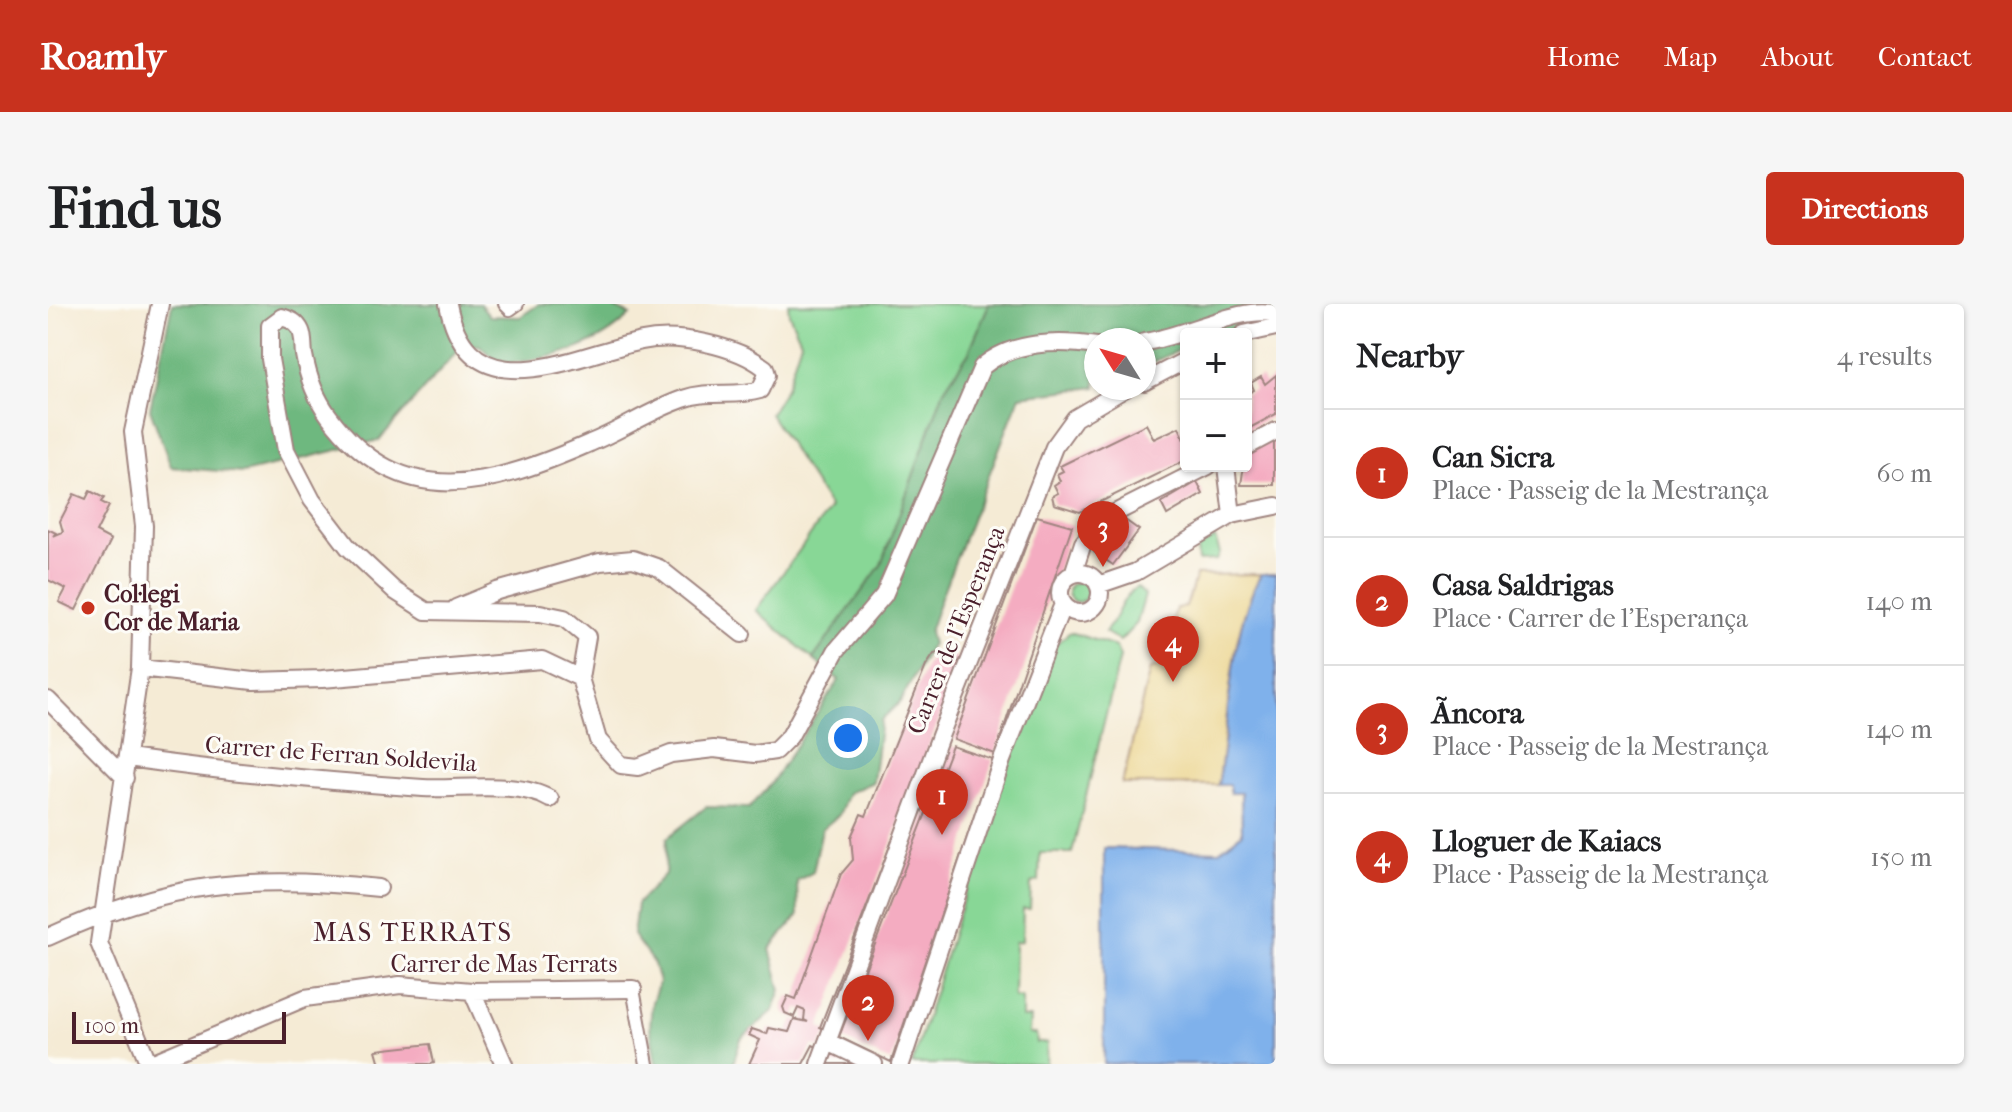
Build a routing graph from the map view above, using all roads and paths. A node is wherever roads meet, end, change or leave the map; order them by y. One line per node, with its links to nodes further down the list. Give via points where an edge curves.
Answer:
1 (160, 304): 24 (street, via 133,432 144,526)
2 (448, 304): 22 (street, via 458,338 474,356 494,366 517,371 564,365 644,340 677,339 754,359 767,375 760,390 684,398 505,476 463,483 411,480 373,461 330,417 314,396 301,331 293,320 282,317 270,326 270,359 286,450 312,500 348,547 395,591 426,611)
3 (505, 304): 4 (street, via 510,309)
4 (517, 304)
5 (1276, 314): 8 (street, via 1242,310)
6 (1276, 327): 7 (street)
7 (1252, 332)
8 (1156, 338)
9 (1084, 344): 25 (street, via 1017,348 982,367 884,595 836,651 790,736 775,751 714,749 671,754 638,767 621,765 598,740)
10 (1180, 363): 11 (street)
11 (1156, 376)
12 (1106, 400): 35 (street, Carrer de l'Esperança, via 1075,418 1054,447)
13 (1276, 431): 14 (street)
14 (1252, 444)
15 (1196, 472): 19 (street, via 1105,518 1083,543)
16 (1227, 472): 18 (street)
17 (1276, 506): 18 (street)
18 (1232, 515): 20 (street, via 1136,572)
19 (1073, 574): 20 (street, via 1091,576); 21 (street, via 1060,587)
20 (1098, 585): 21 (street, via 1096,604 1086,611)
21 (1068, 608): 41 (street, via 1046,647 1002,760)
22 (447, 611): 23 (street, via 600,562 633,559 659,568); 25 (street, via 564,618 587,637)
23 (742, 634)
24 (140, 668): 25 (street, via 253,681 542,660); 27 (street)
25 (580, 678)
26 (48, 700): 28 (street)
27 (128, 758): 28 (street); 29 (street, Carrer de Ferran Soldevila, via 281,777 461,790 517,788)
28 (125, 778): 31 (street)
29 (550, 799)
30 (379, 888): 31 (street, via 259,880 169,892)
31 (103, 912): 32 (street); 36 (street, via 99,943)
32 (48, 937)
33 (633, 989): 34 (street, Carrer de Mas Terrats); 38 (street)
34 (472, 991): 36 (street, Carrer de Mas Terrats, via 400,985 305,998); 37 (street)
35 (828, 1042): 39 (street, Carrer de l'Esperança); 40 (street)
36 (149, 1064)
37 (504, 1064)
38 (647, 1064)
39 (819, 1064)
40 (874, 1064)
41 (901, 1064)

